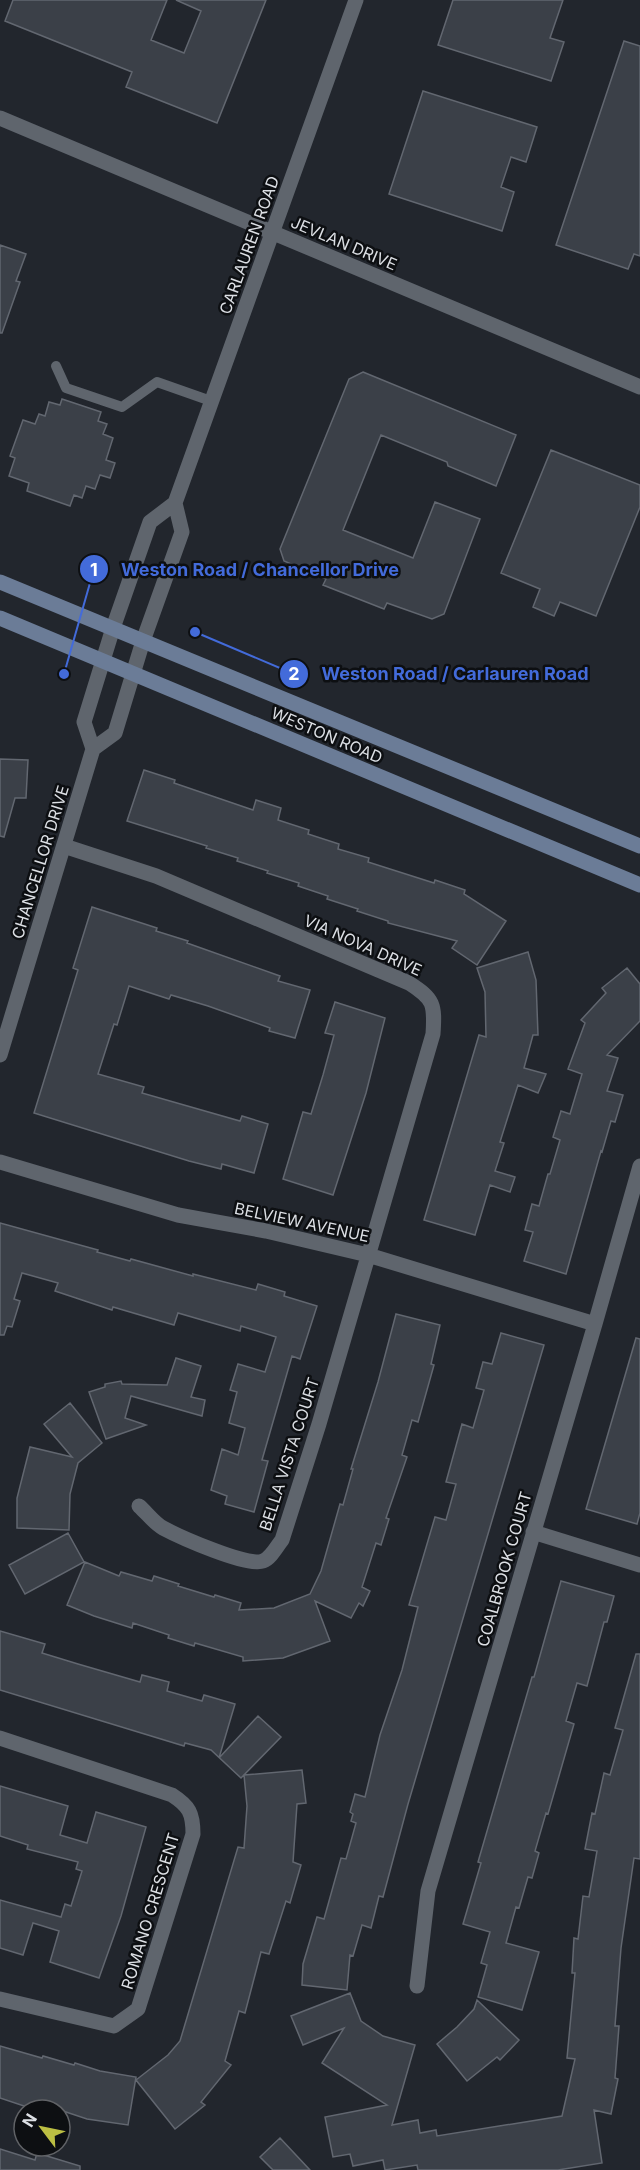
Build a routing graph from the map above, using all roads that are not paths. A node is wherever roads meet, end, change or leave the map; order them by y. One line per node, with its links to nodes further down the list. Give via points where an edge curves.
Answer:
1 (356, 0): 3 (street, CARLAUREN ROAD)
2 (0, 118): 3 (street, JEVLAN DRIVE)
3 (273, 232): 5 (street, JEVLAN DRIVE); 6 (street, CARLAUREN ROAD)
4 (56, 366): 6 (lane, via 66,388 122,407 157,382)
5 (640, 387)
6 (211, 401): 7 (street, CARLAUREN ROAD)
7 (175, 503): 10 (street, via 150,522); 11 (street, via 182,532)
8 (0, 582): 10 (main road, WESTON ROAD)
9 (0, 618): 12 (main road, WESTON ROAD)
10 (113, 628): 11 (main road, WESTON ROAD); 12 (street)
11 (143, 641): 13 (street); 16 (main road, WESTON ROAD)
12 (105, 661): 13 (main road, WESTON ROAD); 14 (street, via 84,722)
13 (134, 674): 14 (street, via 116,733); 17 (main road, WESTON ROAD)
14 (93, 749): 15 (street, CHANCELLOR DRIVE)
15 (64, 846): 18 (street, CHANCELLOR DRIVE); 21 (street, VIA NOVA DRIVE, via 167,880 409,983 432,1001 433,1034)
16 (640, 846)
17 (640, 885)
18 (0, 1055)
19 (0, 1162): 21 (street, BELVIEW AVENUE, via 178,1215)
20 (640, 1166): 22 (street, COALBROOK COURT)
21 (368, 1255): 22 (street, BELVIEW AVENUE); 23 (street, BELLA VISTA COURT, via 282,1540 270,1556 253,1561 200,1545 161,1527)
22 (596, 1324): 24 (street, COALBROOK COURT)
23 (139, 1506)
24 (533, 1532): 25 (street); 27 (street, COALBROOK COURT, via 428,1891)
25 (640, 1565)
26 (0, 1738): 28 (street, ROMANO CRESCENT, via 172,1795 191,1814 194,1834 138,2009 114,2026)
27 (417, 1986)
28 (0, 1999)

